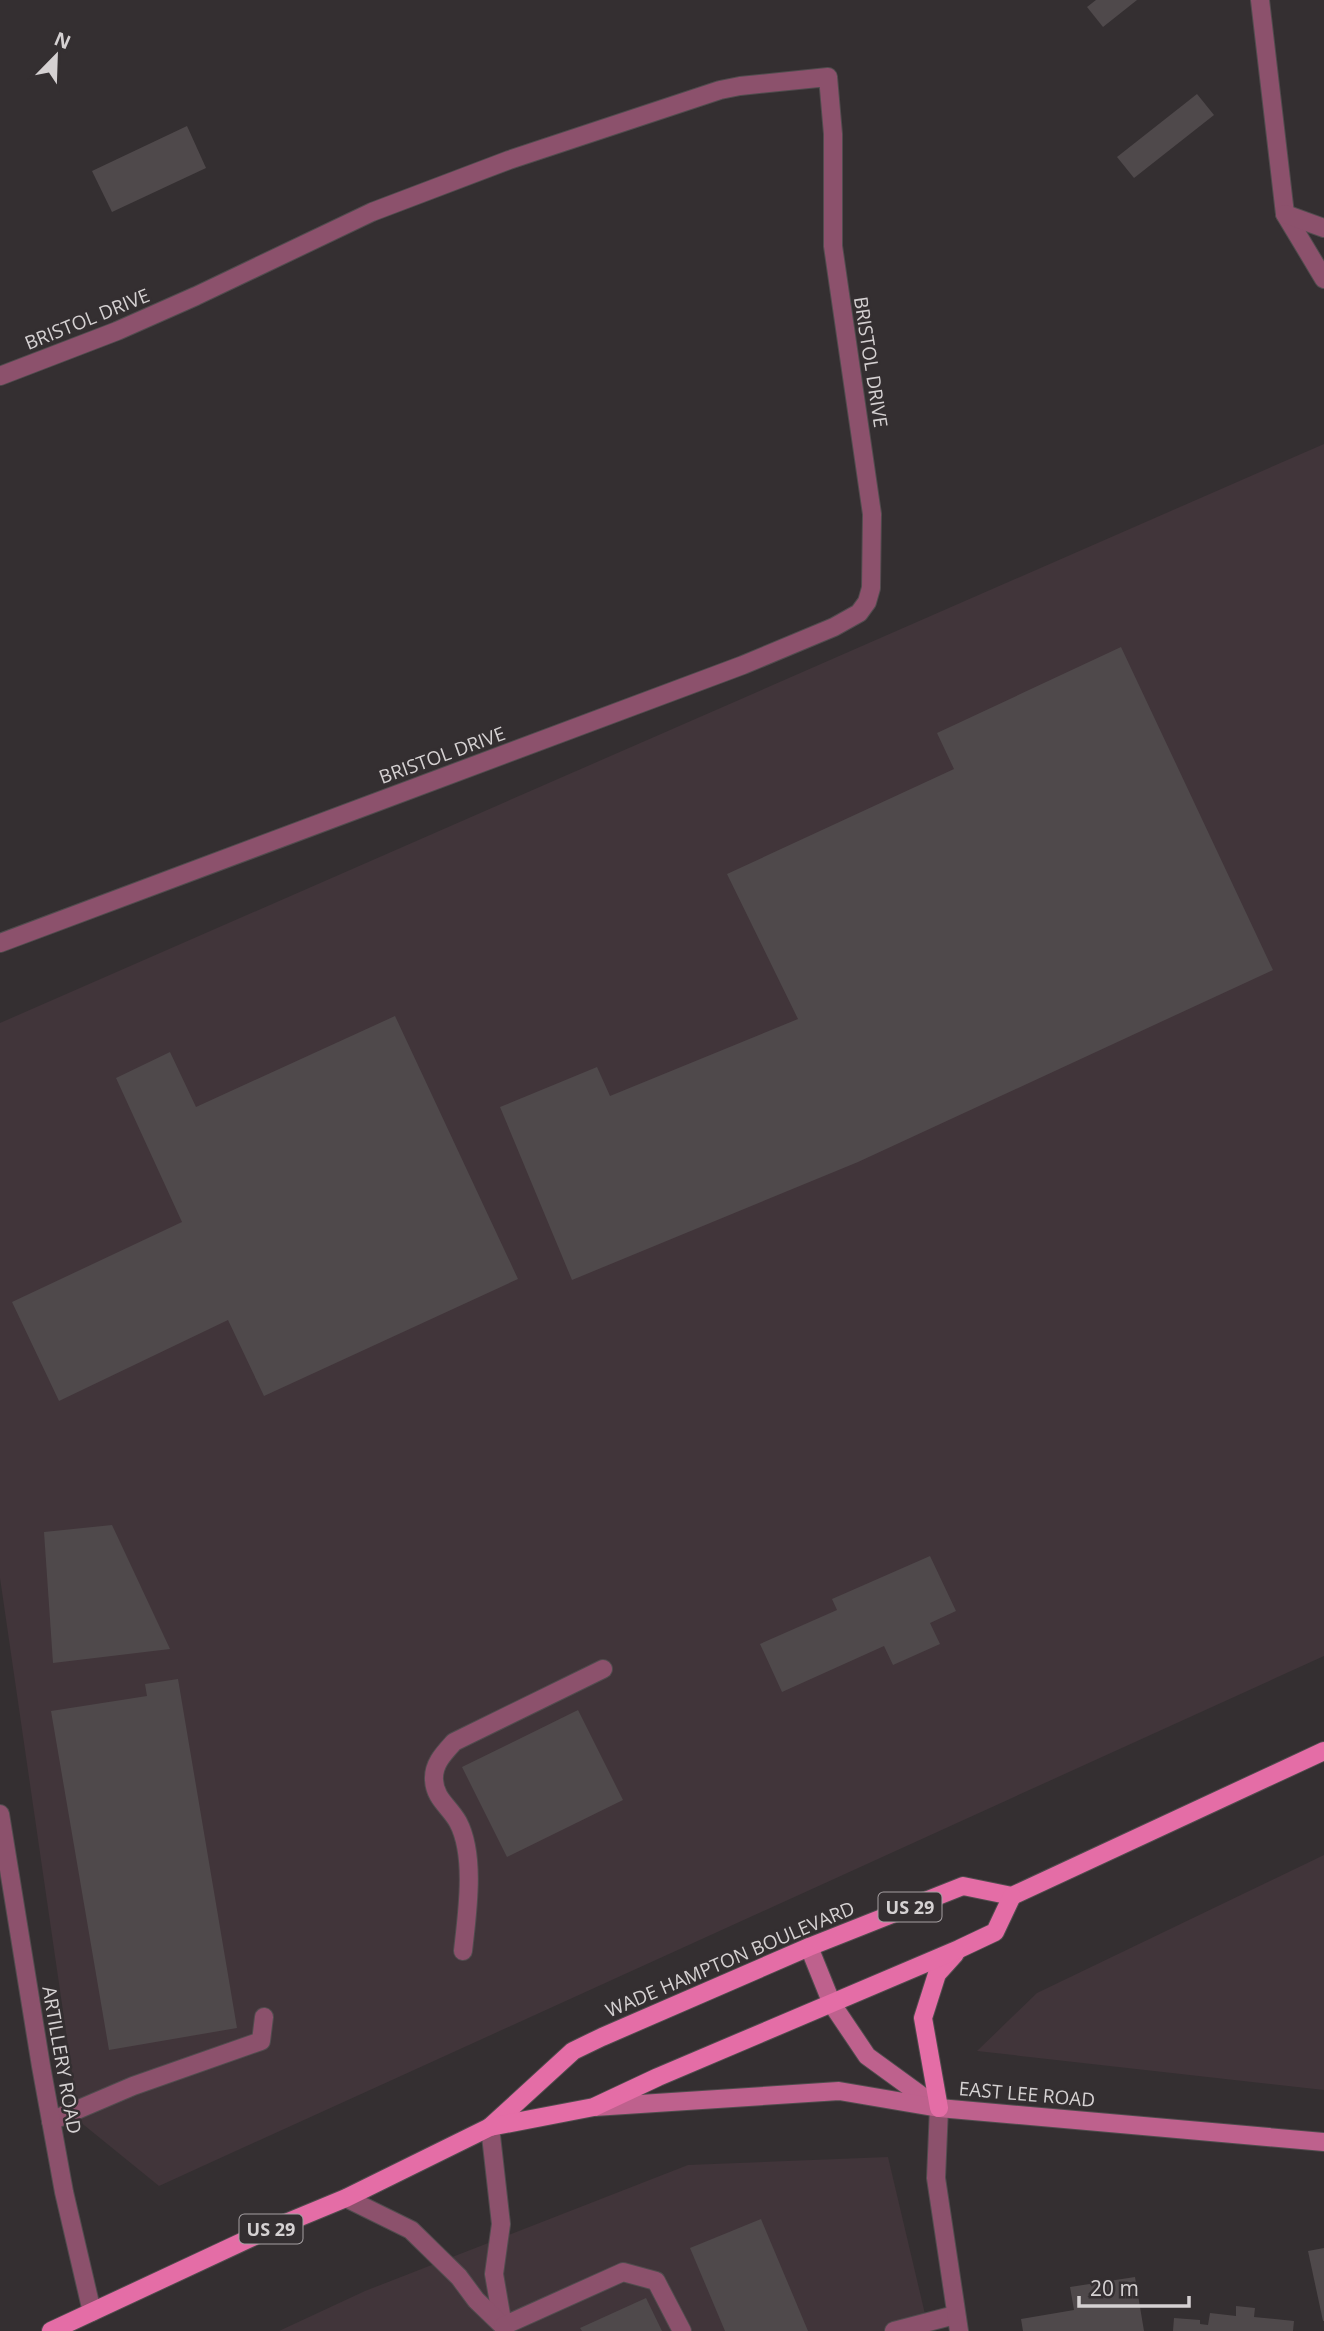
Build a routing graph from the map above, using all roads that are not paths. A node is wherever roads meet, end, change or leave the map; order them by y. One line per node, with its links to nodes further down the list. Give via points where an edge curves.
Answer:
1 (1260, 0): 2 (street)
2 (1285, 214): 3 (street); 4 (street)
3 (1324, 228)
4 (1324, 279)
5 (0, 376): 6 (street, BRISTOL DRIVE, via 117,331 372,212 509,160 720,90 828,77 833,246 872,514 871,588 859,612 743,665)
6 (0, 943)
7 (603, 1669): 14 (street, via 454,1742 440,1756 434,1778 439,1799 458,1822 467,1857 469,1896)
8 (1324, 1751): 11 (main road)
9 (0, 1814): 10 (street, ARTILLERY ROAD)
10 (3, 1851): 19 (street, ARTILLERY ROAD)
11 (1012, 1896): 12 (main road, WADE HAMPTON BOULEVARD / US 29, via 963,1886); 13 (main road, WADE HAMPTON BOULEVARD / US 29, via 995,1932)
12 (809, 1947): 15 (street, EAST LEE ROAD); 20 (main road, WADE HAMPTON BOULEVARD / US 29, via 573,2051)
13 (959, 1950): 15 (main road, WADE HAMPTON BOULEVARD / US 29); 18 (main road, via 937,1974 923,2018)
14 (463, 1951)
15 (832, 2004): 17 (main road, WADE HAMPTON BOULEVARD / US 29); 18 (street, EAST LEE ROAD, via 867,2056)
16 (264, 2017): 19 (street, via 261,2042 134,2086)
17 (594, 2107): 18 (street, via 839,2091); 20 (main road, WADE HAMPTON BOULEVARD / US 29)
18 (939, 2108): 21 (street, EAST LEE ROAD); 24 (street, via 936,2178)
19 (51, 2121): 23 (street, ARTILLERY ROAD)
20 (490, 2127): 22 (main road, WADE HAMPTON BOULEVARD / US 29); 25 (street, via 501,2224 494,2274)
21 (1324, 2142)
22 (346, 2199): 23 (main road, WADE HAMPTON BOULEVARD / US 29); 25 (street, via 411,2231)
23 (92, 2312): 26 (main road, WADE HAMPTON BOULEVARD / US 29)
24 (957, 2323): 28 (street)
25 (504, 2329): 27 (street, via 623,2272 656,2281)
26 (51, 2331)
27 (681, 2331)
28 (894, 2331)

